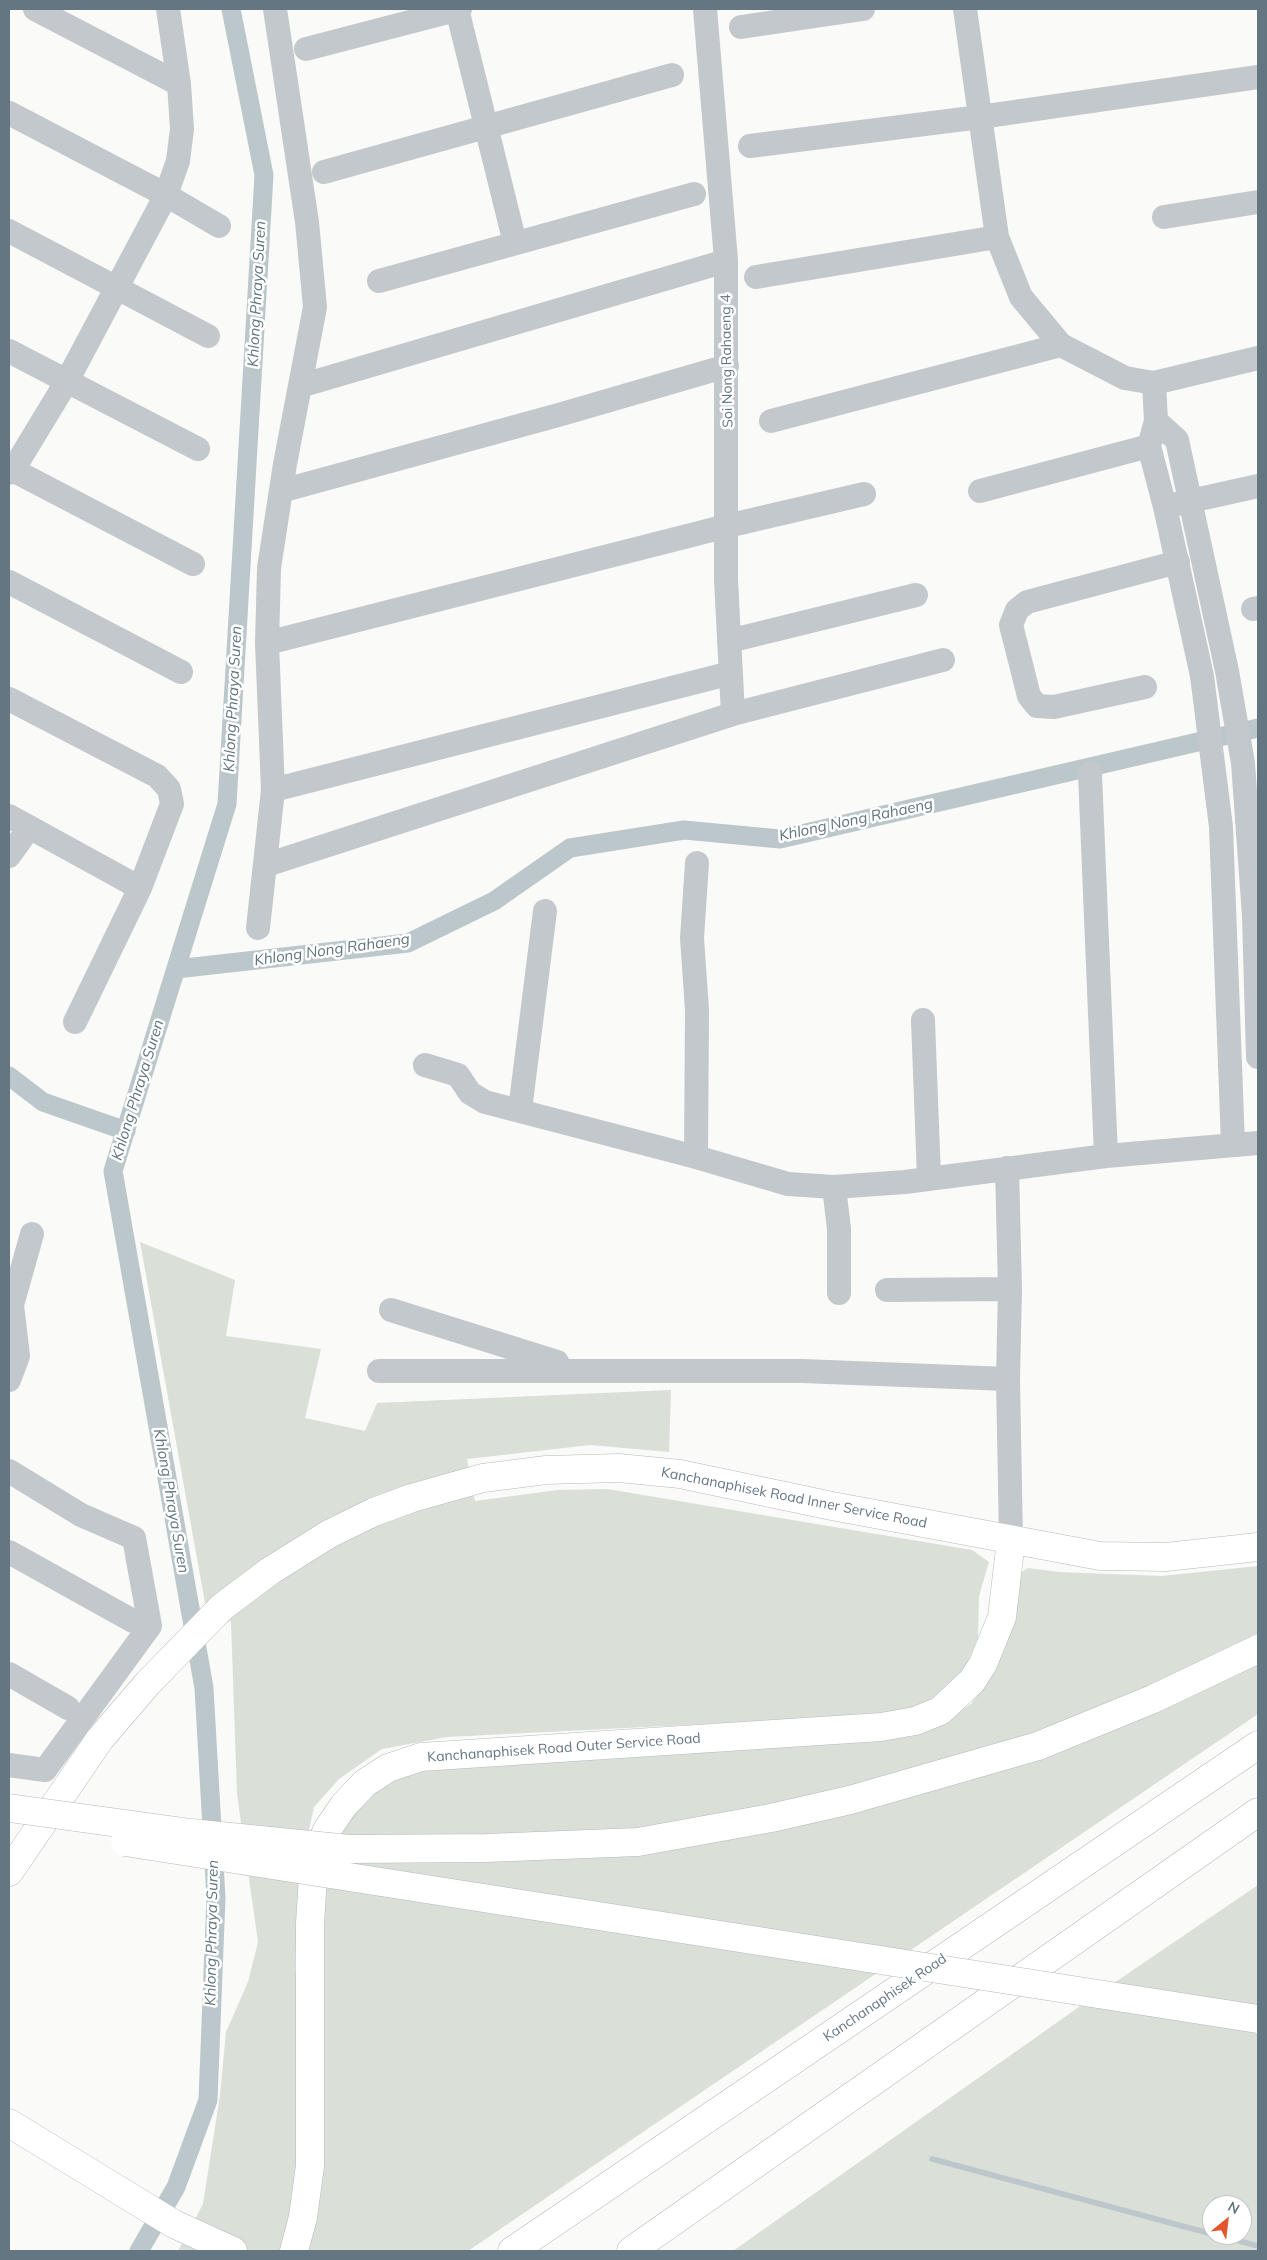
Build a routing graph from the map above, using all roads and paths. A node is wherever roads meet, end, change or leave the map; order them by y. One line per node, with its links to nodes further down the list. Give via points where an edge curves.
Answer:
1 (35, 9): 12 (street)
2 (168, 9): 12 (street)
3 (275, 9): 37 (street, via 307,222 316,307)
4 (458, 9): 9 (street); 15 (street)
5 (705, 9): 26 (street, Soi Nong Rahaeng 4)
6 (863, 9): 8 (street)
7 (965, 9): 14 (street)
8 (741, 26)
9 (306, 49)
10 (672, 75): 15 (street)
11 (1258, 77): 14 (street)
12 (179, 84): 19 (street, via 182,130 178,161)
13 (9, 114): 19 (street)
14 (980, 117): 16 (street); 24 (street)
15 (485, 128): 17 (street); 25 (street)
16 (750, 146)
17 (324, 172)
18 (694, 194): 25 (street)
19 (166, 195): 22 (street); 29 (street)
20 (1258, 202): 21 (street)
21 (1164, 217)
22 (219, 226)
23 (9, 231): 29 (street)
24 (997, 237): 27 (street); 31 (street, via 1021,297)
25 (515, 243): 28 (street)
26 (726, 261): 34 (street, Soi Nong Rahaeng 4); 37 (street)
27 (756, 277)
28 (379, 282)
29 (116, 287): 30 (street); 35 (street)
30 (208, 336)
31 (1061, 345): 36 (street, via 1124,378); 38 (street)
32 (9, 351): 35 (street)
33 (1258, 358): 36 (street)
34 (727, 366): 44 (street); 49 (street, Soi Nong Rahaeng 4)
35 (67, 381): 41 (street); 42 (street)
36 (1154, 383): 39 (street)
37 (300, 386): 44 (street)
38 (771, 420)
39 (1156, 421): 40 (street); 47 (street, via 1177,440)
40 (1149, 446): 45 (street); 48 (street)
41 (198, 449)
42 (10, 470): 51 (street)
43 (1258, 486): 47 (street)
44 (281, 491): 55 (street, via 269,568)
45 (980, 491)
46 (864, 494): 49 (street)
47 (1192, 501): 48 (street); 57 (street)
48 (1165, 507): 50 (street)
49 (727, 526): 54 (street, Soi Nong Rahaeng 4); 55 (street)
50 (1178, 562): 60 (street); 61 (street, via 1028,602 1017,610 1011,625 1029,696 1037,706 1054,707)
51 (193, 564)
52 (9, 582): 58 (street)
53 (916, 595): 54 (street)
54 (729, 641): 59 (street, Soi Nong Rahaeng 4)
55 (267, 643): 65 (street)
56 (943, 660): 63 (street)
57 (1227, 671): 60 (street); 67 (street, via 1243,763)
58 (181, 672)
59 (731, 673): 63 (street, Soi Nong Rahaeng 4); 65 (street)
60 (1202, 676): 68 (street)
61 (1145, 687)
62 (9, 699): 72 (street, via 157,776 169,789 172,804)
63 (733, 714): 71 (street)
64 (1090, 774): 82 (street)
65 (274, 790): 71 (street)
66 (19, 822): 69 (street); 72 (street)
67 (1248, 822): 68 (street); 77 (street)
68 (1221, 827): 81 (street)
69 (9, 856)
70 (697, 863): 83 (street, via 692,938 697,1010)
71 (266, 865): 74 (street)
72 (140, 888): 76 (street)
73 (545, 911): 79 (street)
74 (258, 928)
75 (923, 1020): 85 (street)
76 (75, 1022)
77 (1258, 1057)
78 (425, 1065): 79 (street, via 458,1075 470,1093 485,1102)
79 (520, 1110): 83 (street)
80 (1258, 1143): 81 (street)
81 (1233, 1144): 82 (street)
82 (1106, 1156): 84 (street)
83 (696, 1157): 86 (street, via 788,1184)
84 (1007, 1168): 85 (street); 88 (street)
85 (928, 1178): 86 (street)
86 (834, 1187): 90 (street, via 839,1229)
87 (32, 1234): 95 (street, via 12,1306 18,1356)
88 (1010, 1289): 89 (street); 94 (street)
89 (887, 1290)
90 (838, 1293)
91 (391, 1310): 92 (street)
92 (556, 1367): 93 (street); 94 (street, via 802,1362)
93 (379, 1371)
94 (1008, 1374): 97 (street)
95 (9, 1380)
96 (9, 1471): 105 (street, via 81,1514 134,1538 150,1626 45,1770)
97 (1011, 1540): 98 (main road, Kanchanaphisek Road Inner Service Road, via 1100,1556 1166,1557); 111 (main road, Kanchanaphisek Road Inner Service Road, via 680,1474 619,1468 509,1473 412,1498 330,1534 270,1570 222,1607 148,1683 100,1739); 115 (main road, Kanchanaphisek Road Outer Service Road, via 1002,1617 983,1664 972,1681 940,1711 915,1721 881,1727 421,1757 388,1768 365,1783 327,1830 314,1860 310,1924 310,2166 303,2217)
98 (1258, 1547)
99 (9, 1552): 100 (street)
100 (133, 1621)
101 (1258, 1649): 106 (main road, bridge, via 1153,1699 1038,1746 850,1800 638,1842 349,1849 191,1833)
102 (9, 1674): 103 (street)
103 (68, 1708)
104 (1258, 1745): 116 (main road, Kanchanaphisek Road)
105 (9, 1765)
106 (9, 1808)
107 (1258, 1812): 110 (main road)
108 (9, 1817): 112 (main road, bridge, via 92,1837)
109 (1258, 1822): 110 (main road)
110 (1208, 1846): 117 (main road)
111 (9, 1872)
112 (1258, 2019)
113 (9, 2123): 114 (main road, via 174,2224)
114 (233, 2251)
115 (294, 2251)
116 (512, 2251)
117 (631, 2251)

